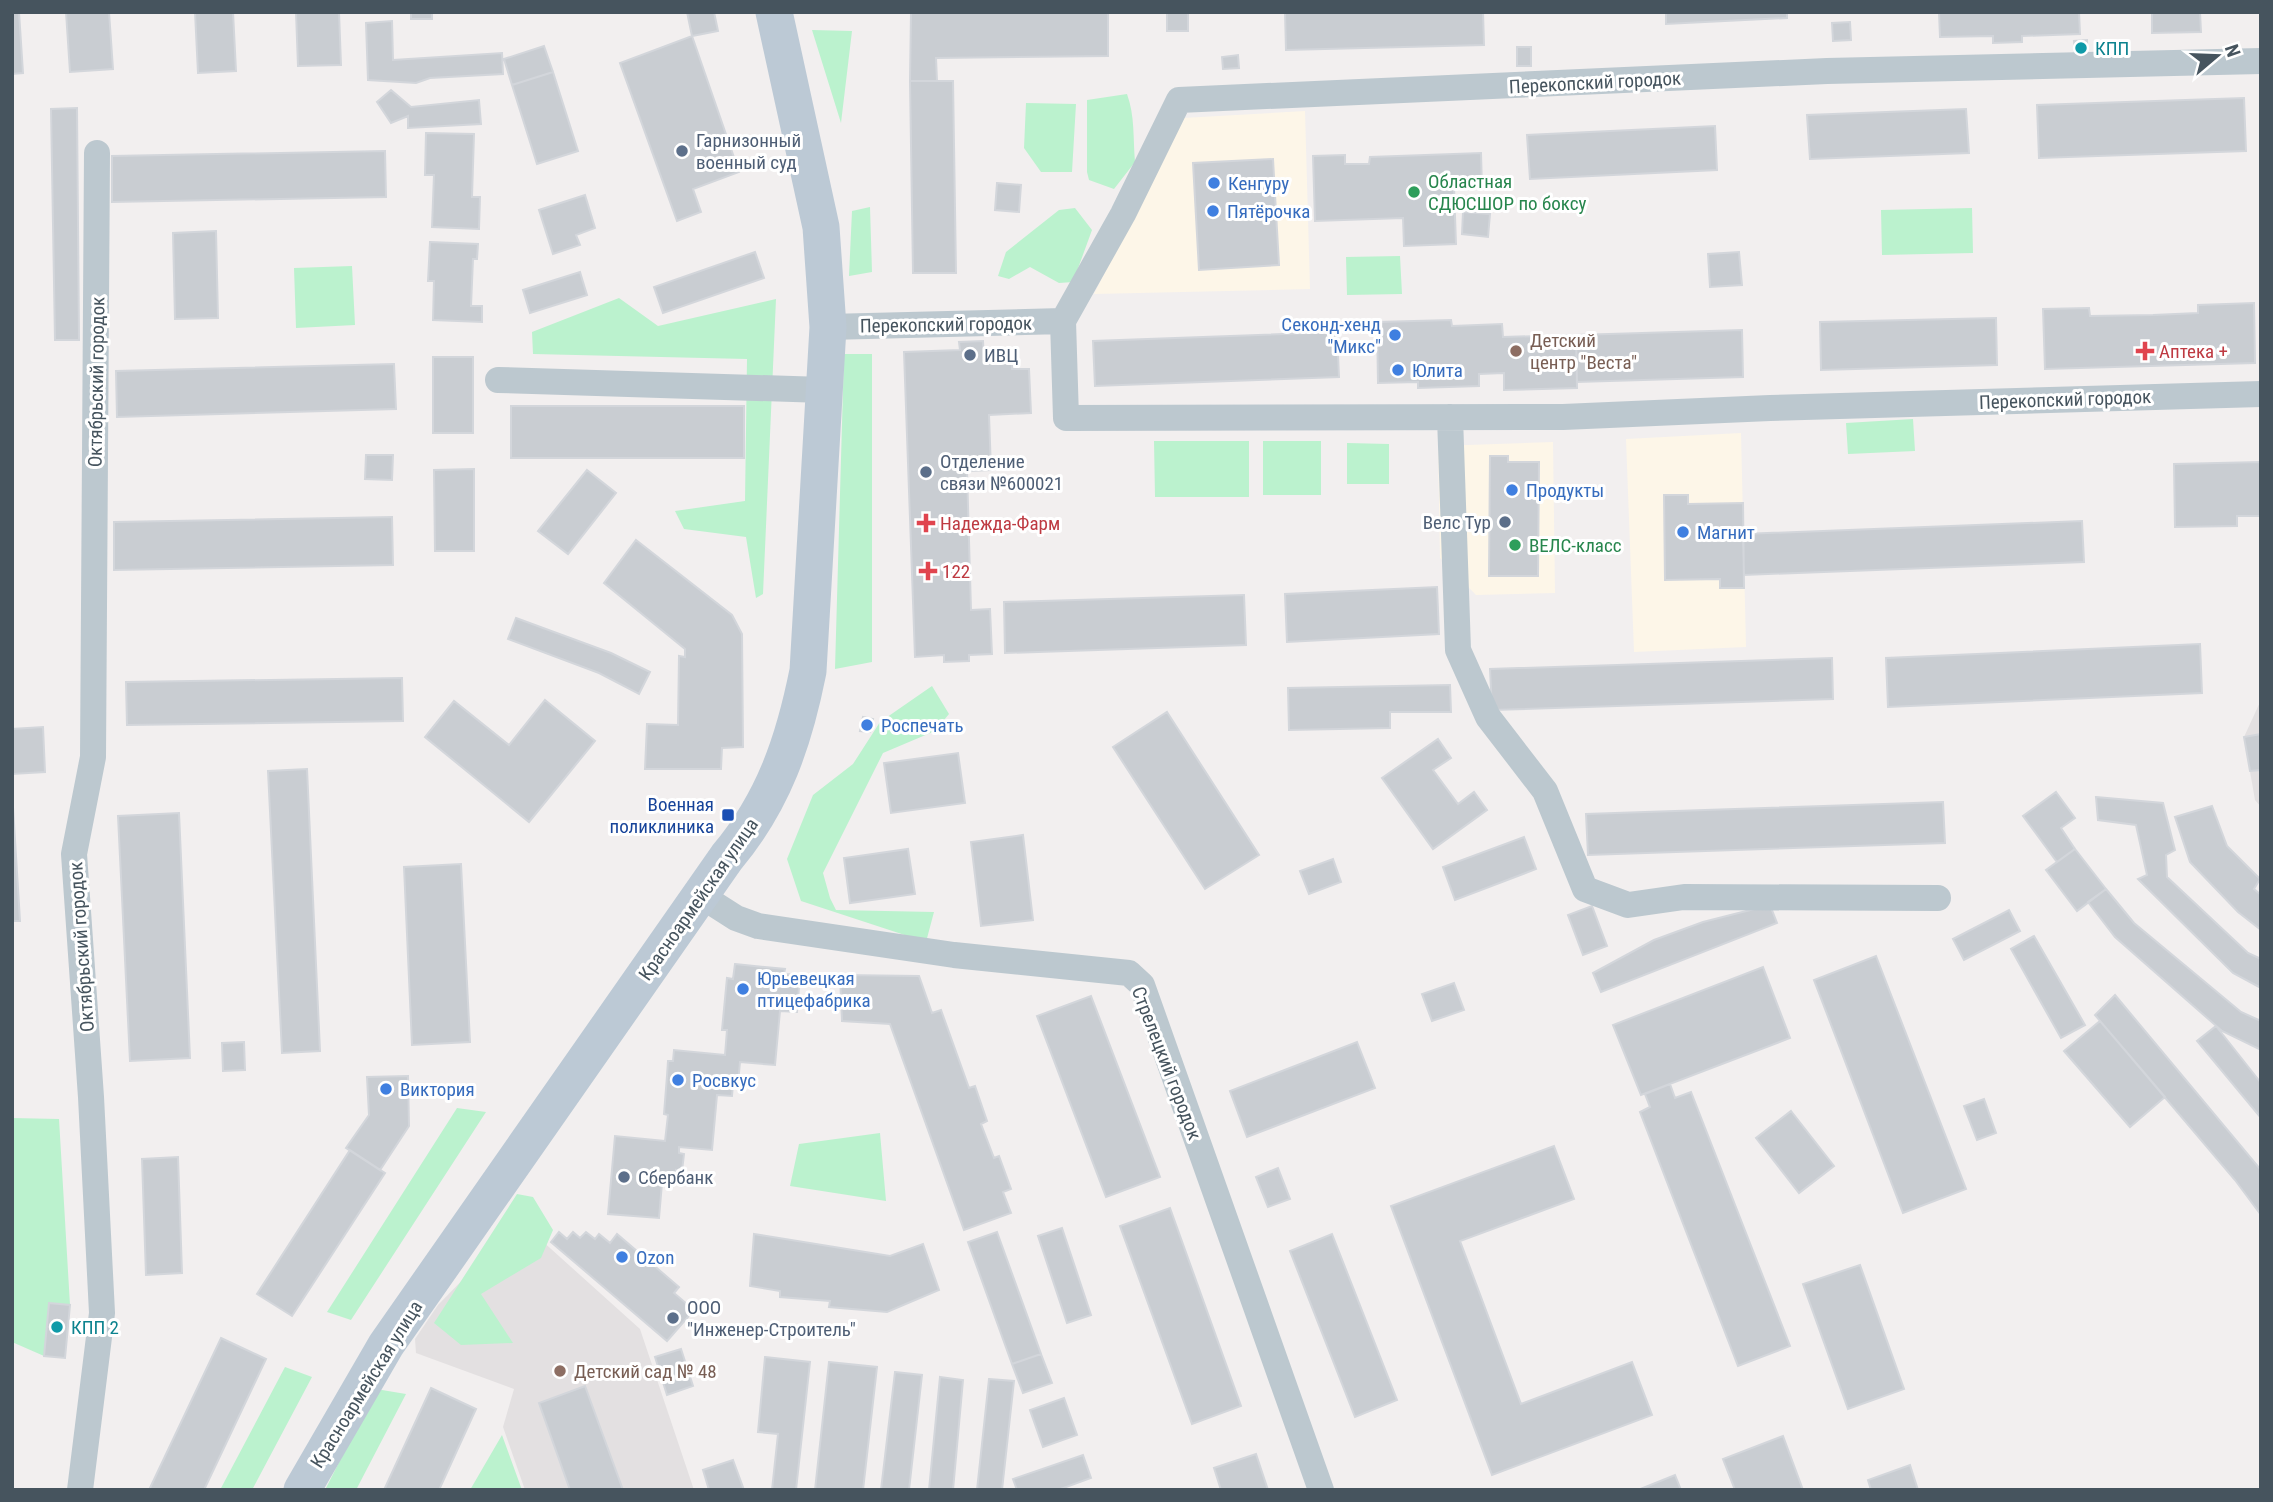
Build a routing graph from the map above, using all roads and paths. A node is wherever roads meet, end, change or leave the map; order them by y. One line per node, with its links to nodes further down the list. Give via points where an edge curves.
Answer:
1 (774, 12): 5 (street, Красноармейская улица, via 821,227)
2 (2261, 61): 4 (street, Перекопский городок, via 1828,71 1179,100)
3 (97, 153): 12 (street, Октябрьский городок, via 93,757 74,854 102,1313)
4 (1063, 321): 5 (street, Перекопский городок); 9 (street, Перекопский городок, via 1066,418)
5 (828, 327): 7 (street, Красноармейская улица)
6 (498, 380): 7 (street)
7 (824, 390): 10 (street, Красноармейская улица, via 808,671 798,719 784,764 760,811)
8 (2261, 394): 9 (street, Перекопский городок, via 1563,418)
9 (1450, 417): 11 (street, via 1458,650 1488,717 1545,791 1585,889 1628,905 1684,897)
10 (700, 895): 13 (street, Красноармейская улица, via 386,1345); 14 (street, Стрелецкий городок, via 758,926 954,955 1129,973 1142,985)
11 (1938, 898)
12 (79, 1490)
13 (302, 1490)
14 (1321, 1490)

